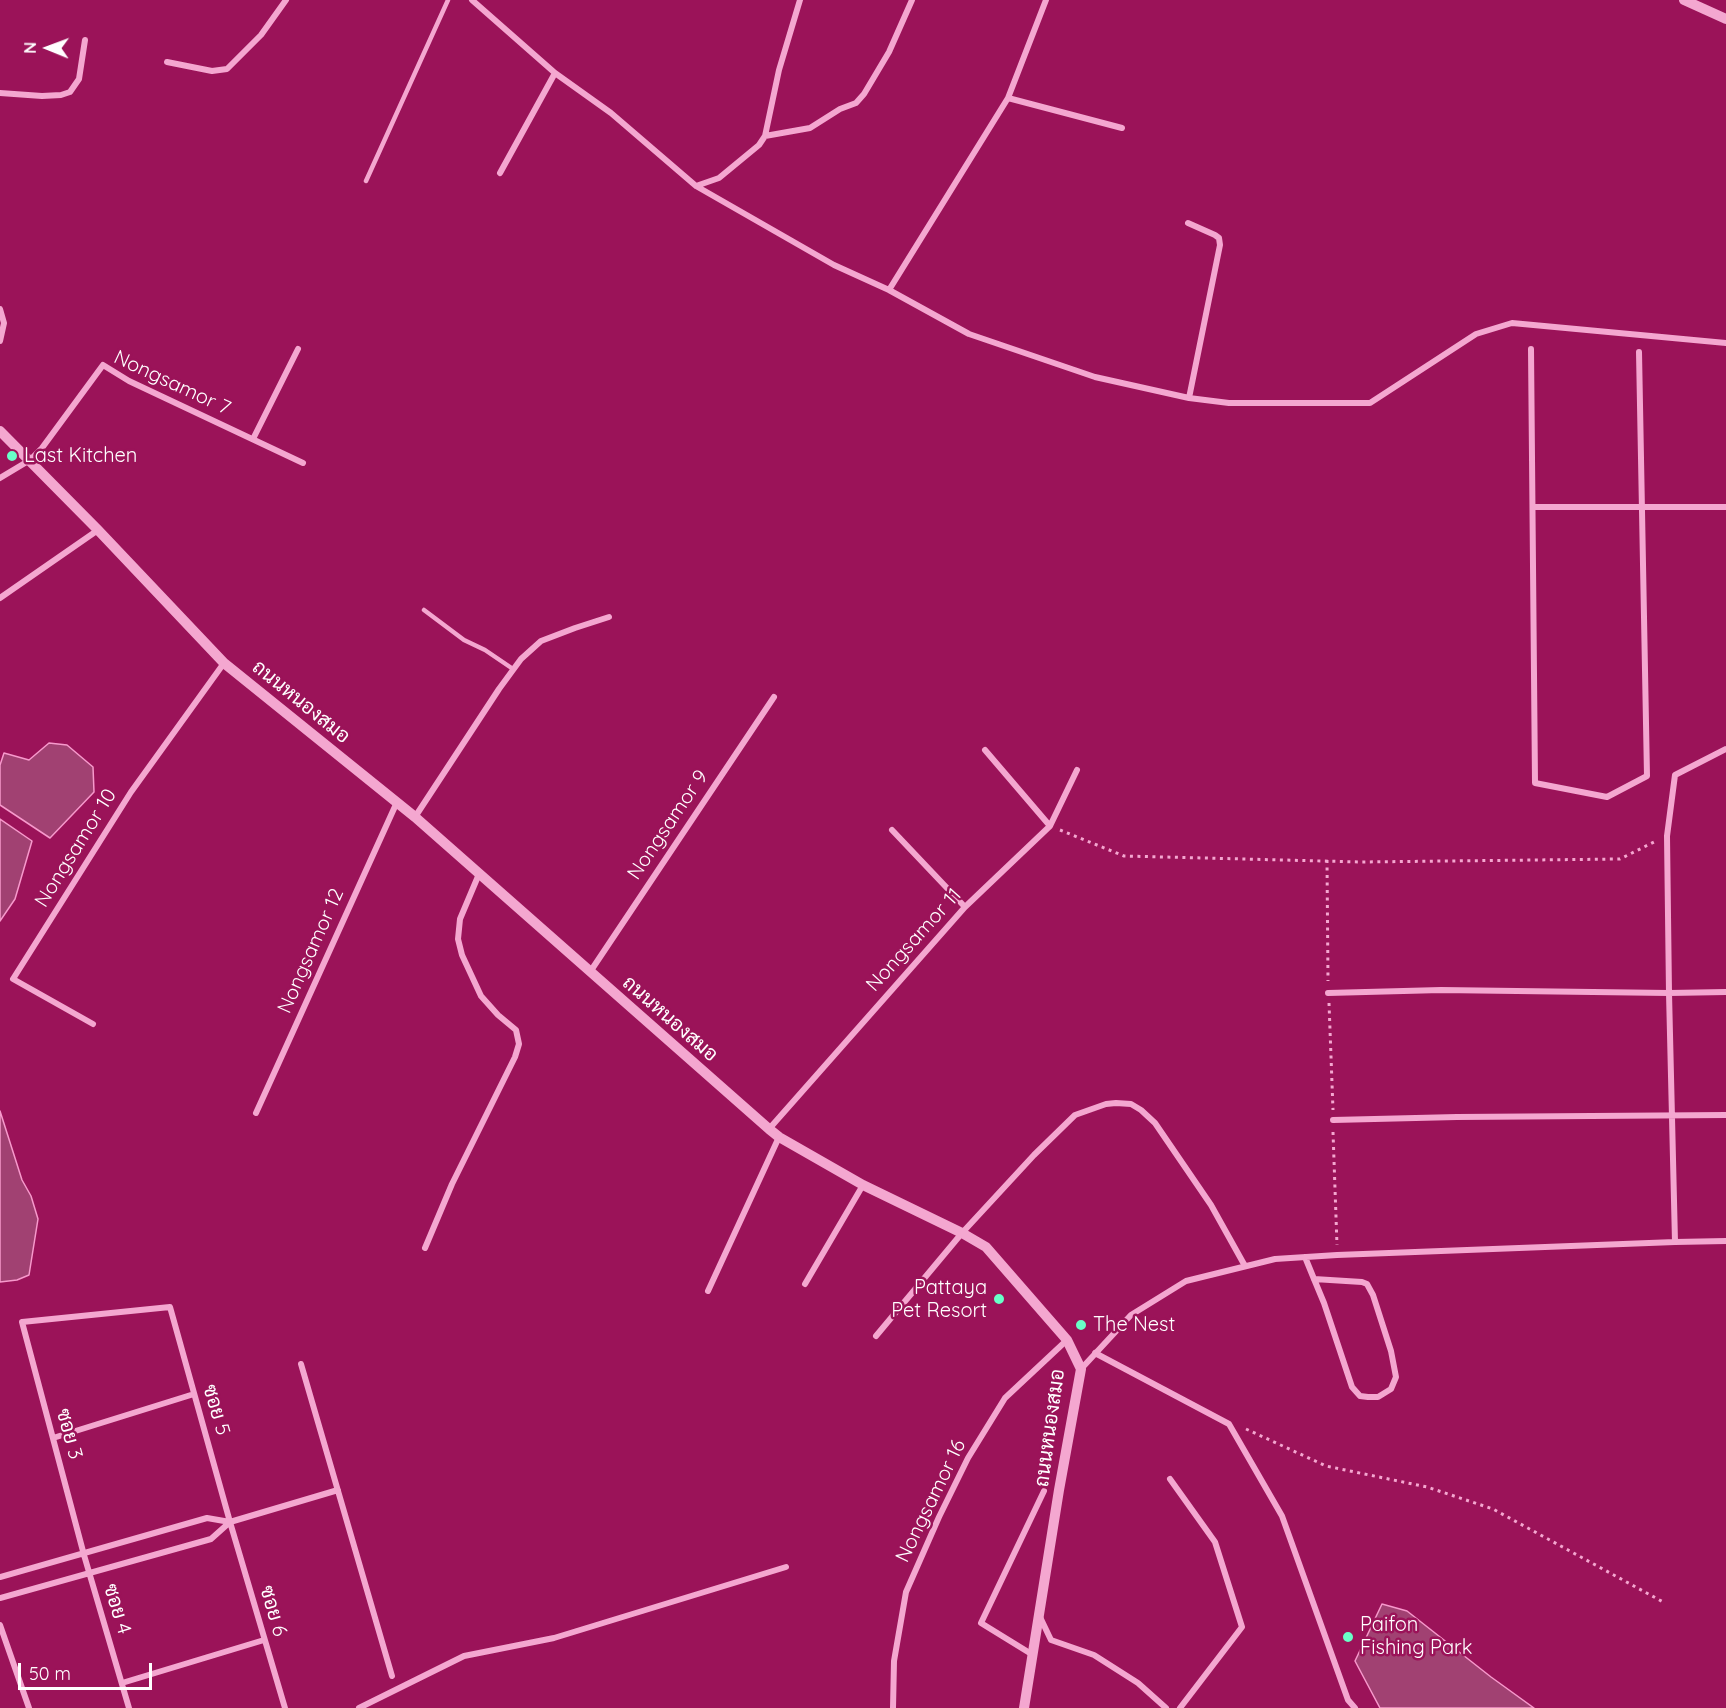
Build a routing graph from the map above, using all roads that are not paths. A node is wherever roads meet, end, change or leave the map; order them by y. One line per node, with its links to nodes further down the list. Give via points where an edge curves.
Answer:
1 (286, 0): 10 (street, via 261,35 227,69 212,71)
2 (447, 0): 17 (lane)
3 (472, 0): 11 (street)
4 (800, 0): 15 (street)
5 (912, 0): 15 (street, via 889,52 856,103 810,128)
6 (1046, 0): 13 (street)
7 (1684, 0): 8 (street)
8 (1726, 19)
9 (85, 40): 12 (street, via 79,79 70,92 42,96)
10 (167, 62)
11 (555, 73): 16 (street); 18 (street, via 611,113)
12 (0, 93)
13 (1008, 98): 14 (street); 20 (street)
14 (1122, 128)
15 (765, 136): 18 (street, via 719,178)
16 (500, 173)
17 (366, 181)
18 (696, 186): 20 (street, via 834,265)
19 (1188, 223): 27 (street, via 1215,235 1220,245)
20 (889, 290): 27 (street, via 969,334 1095,377)
21 (0, 309): 22 (street, via 4,323)
22 (0, 341)
23 (1726, 343): 27 (street, via 1512,323 1476,334 1370,403 1229,403)
24 (298, 349): 29 (street)
25 (1532, 349): 33 (street)
26 (1639, 352): 34 (street)
27 (1189, 398)
28 (0, 431): 30 (street, ถนนหนองสมอ)
29 (253, 439): 30 (street, Nongsamor 7, via 103,365); 31 (street, Nongsamor 7)
30 (30, 460): 32 (street); 36 (street, ถนนหนองสมอ)
31 (303, 463)
32 (0, 478)
33 (1533, 507): 34 (street); 34 (street, via 1535,783 1607,797 1647,776)
34 (1641, 507): 35 (street)
35 (1726, 507)
36 (99, 530): 37 (street); 40 (street, ถนนหนองสมอ)
37 (0, 598)
38 (424, 610): 41 (lane)
39 (609, 617): 41 (street, via 541,641)
40 (224, 663): 46 (street, ถนนหนองสมอ); 56 (street, Nongsamor 10, via 131,792 13,979)
41 (513, 669): 47 (street)
42 (774, 697): 52 (street, Nongsamor 9)
43 (1726, 749): 55 (street, via 1675,775 1668,836)
44 (985, 750): 48 (street)
45 (1077, 770): 48 (street, Nongsamor 11)
46 (397, 802): 47 (street, ถนนหนองสมอ); 57 (street, Nongsamor 12)
47 (415, 817): 50 (street, ถนนหนองสมอ)
48 (1050, 826): 51 (street, Nongsamor 11)
49 (892, 830): 51 (street)
50 (479, 874): 52 (street, ถนนหนองสมอ); 67 (street, via 460,919 458,939 481,996 516,1030 519,1044)
51 (965, 907): 61 (street, Nongsamor 11)
52 (590, 972): 61 (street, ถนนหนองสมอ)
53 (1726, 992): 55 (street)
54 (1328, 993): 55 (street, via 1441,990)
55 (1669, 993): 59 (street)
56 (93, 1024)
57 (256, 1113)
58 (1726, 1115): 59 (street)
59 (1671, 1116): 60 (street); 66 (street)
60 (1333, 1120)
61 (769, 1129): 62 (street, ถนนหนองสมอ)
62 (779, 1137): 63 (street, ถนนหนองสมอ); 72 (street)
63 (863, 1185): 64 (street, ถนนหนองสมอ); 71 (street)
64 (962, 1233): 69 (street, via 1075,1115 1106,1104 1131,1104 1155,1123 1211,1205); 74 (street); 75 (street, ถนนหนองสมอ, via 986,1247)
65 (1726, 1241): 66 (street)
66 (1675, 1242): 68 (street)
67 (425, 1248)
68 (1305, 1257): 69 (street); 70 (street)
69 (1245, 1266): 76 (street, via 1186,1281 1131,1315)
70 (1314, 1279): 70 (street, via 1352,1387 1360,1396 1378,1397 1391,1389 1396,1377 1391,1351 1367,1284)
71 (805, 1284)
72 (708, 1292)
73 (22, 1322): 79 (street, ซอย 5, via 170,1307); 80 (street, ซอย 3)
74 (876, 1336)
75 (1067, 1340): 78 (street, ถนนหนองสมอ); 100 (street, Nongsamor 16, via 1005,1398 968,1458 939,1517 906,1592 894,1661)
76 (1095, 1353): 78 (street); 104 (street, via 1229,1424 1282,1516 1348,1700)
77 (301, 1364): 82 (street)
78 (1080, 1369): 90 (street, ถนนหนองสมอ)
79 (194, 1394): 80 (street); 84 (street, ซอย 5)
80 (53, 1438): 85 (street, ซอย 3)
81 (1170, 1479): 103 (street, via 1215,1542 1242,1627)
82 (338, 1490): 84 (street); 94 (street)
83 (1044, 1491): 93 (street, via 981,1623)
84 (230, 1522): 85 (street, via 207,1518); 87 (street, via 211,1539); 92 (street, ซอย 6)
85 (84, 1554): 87 (street, ซอย 4); 88 (street)
86 (786, 1567): 99 (street, via 555,1638 464,1656)
87 (89, 1573): 89 (street); 95 (street, ซอย 4)
88 (0, 1577)
89 (0, 1598)
90 (1040, 1617): 93 (street, ถนนหนองสมอ); 102 (street, via 1051,1640 1094,1655 1138,1683)
91 (0, 1625): 96 (street)
92 (264, 1640): 95 (street); 98 (street, ซอย 6)
93 (1033, 1656): 101 (street, ถนนหนองสมอ)
94 (392, 1676)
95 (122, 1683): 97 (street, ซอย 4)
96 (28, 1708)
97 (129, 1708)
98 (285, 1708)
99 (359, 1708)
100 (893, 1708)
101 (1024, 1708)
102 (1166, 1708)
103 (1180, 1708)
104 (1355, 1708)

